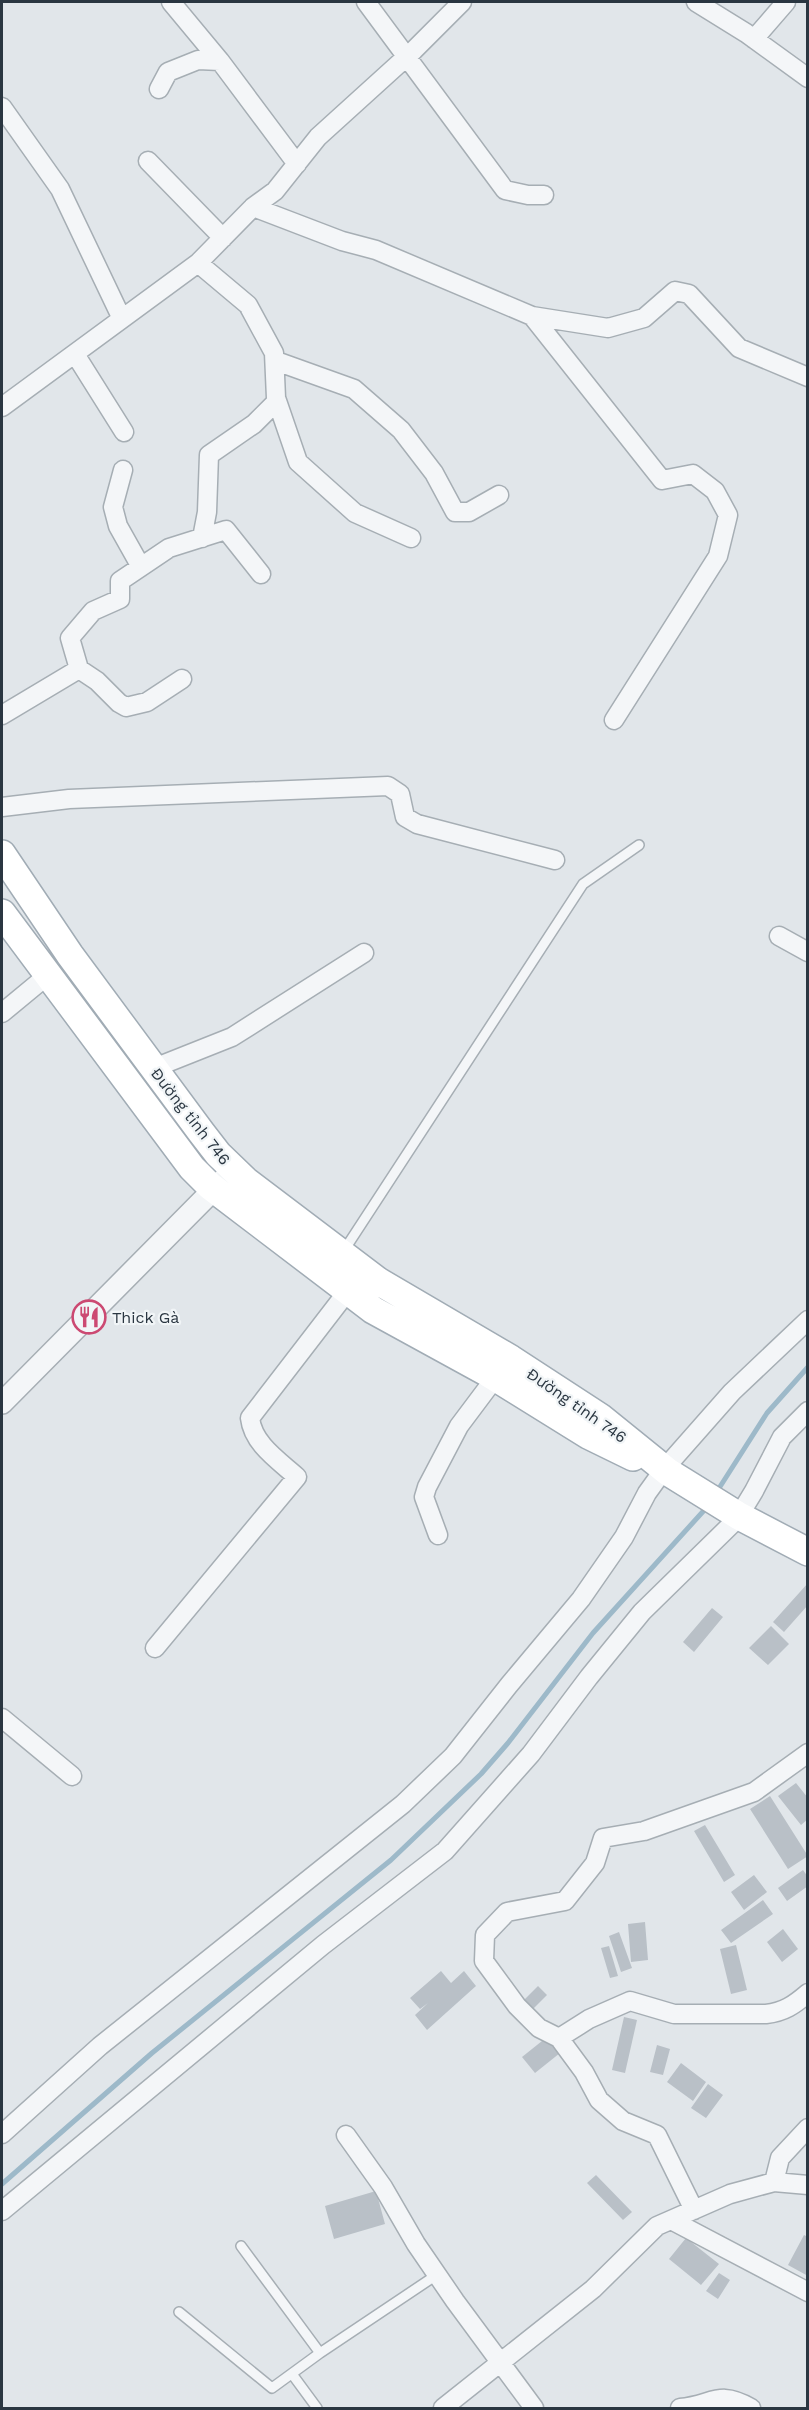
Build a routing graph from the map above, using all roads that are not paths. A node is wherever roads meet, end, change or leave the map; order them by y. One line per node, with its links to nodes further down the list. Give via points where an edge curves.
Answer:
1 (171, 2): 8 (street)
2 (366, 2): 7 (street)
3 (462, 2): 7 (street)
4 (696, 2): 6 (street)
5 (786, 2): 6 (street)
6 (754, 39): 9 (street)
7 (406, 57): 13 (street, via 318,137); 14 (street, via 505,190)
8 (220, 60): 10 (street, via 198,60 168,72); 13 (street)
9 (807, 78)
10 (159, 89)
11 (2, 107): 19 (street, via 60,189)
12 (148, 161): 16 (street)
13 (297, 164): 15 (street, via 275,191)
14 (544, 195)
15 (253, 207): 16 (street); 18 (street, via 342,241 376,249)
16 (223, 238): 17 (street)
17 (198, 262): 19 (street); 21 (street, via 248,305)
18 (532, 316): 22 (street, via 608,328 644,318 675,291 688,294 739,348); 35 (street, via 662,480 693,474 715,491 728,515 718,556)
19 (122, 319): 20 (street)
20 (75, 354): 24 (street); 25 (street)
21 (276, 361): 23 (street); 27 (street, via 354,389 401,430 434,473 455,512 469,512)
22 (807, 376)
23 (277, 401): 28 (street, via 254,424 209,455); 29 (street, via 298,462 355,513)
24 (2, 407)
25 (124, 432)
26 (123, 470): 30 (street, via 113,507 118,526)
27 (499, 495)
28 (202, 538): 30 (street, via 169,548); 31 (street, via 226,530)
29 (411, 538)
30 (141, 567): 32 (street, via 120,581 120,599 93,611 70,638)
31 (261, 574)
32 (79, 669): 33 (street, via 126,707 147,702); 34 (street)
33 (182, 679)
34 (2, 715)
35 (614, 720)
36 (2, 807): 39 (street, via 69,799 388,786 400,794 405,817 417,824)
37 (639, 845): 49 (lane, via 583,884)
38 (2, 854): 46 (main road, Đường tỉnh 746, via 70,955)
39 (555, 860)
40 (2, 913): 44 (main road, Đường tỉnh 746)
41 (779, 936): 42 (street)
42 (807, 952)
43 (364, 953): 46 (street, via 232,1037)
44 (48, 975): 45 (street); 48 (main road, Đường tỉnh 746, via 192,1168)
45 (2, 1013)
46 (154, 1068): 47 (main road, Đường tỉnh 746, via 206,1139)
47 (234, 1169): 48 (street); 49 (main road, Đường tỉnh 746)
48 (214, 1190): 50 (main road, Đường tỉnh 746); 53 (street)
49 (341, 1254): 55 (main road, Đường tỉnh 746, via 378,1281 600,1417)
50 (347, 1292): 52 (main road, Đường tỉnh 746, via 409,1332); 59 (street, via 250,1418 252,1431 262,1445 297,1477)
51 (807, 1320): 55 (street, via 732,1392)
52 (495, 1378): 55 (main road, Đường tỉnh 746, via 588,1435); 57 (street, via 459,1425 427,1487 424,1497)
53 (2, 1403)
54 (807, 1411): 56 (street, via 782,1437)
55 (664, 1470): 56 (main road); 66 (street, via 581,1599 453,1755 403,1804 99,2046)
56 (739, 1516): 58 (main road); 71 (street, via 642,1612 531,1754 445,1851 323,1945)
57 (438, 1535)
58 (807, 1552)
59 (154, 1648)
60 (2, 1718): 62 (street)
61 (807, 1754): 64 (street, via 754,1792 644,1831 603,1838 595,1863 565,1901 507,1912 485,1935 484,1961 517,2006 539,2028)
62 (72, 1776)
63 (807, 1993): 64 (street, via 790,2008 766,2014 674,2014 630,2001)
64 (559, 2038): 70 (street, via 599,2100 623,2121 657,2135)
65 (807, 2128): 68 (street, via 780,2158)
66 (2, 2134)
67 (346, 2135): 74 (street)
68 (774, 2182): 69 (street); 70 (street, via 730,2194)
69 (807, 2185)
70 (694, 2210): 72 (street)
71 (2, 2211)
72 (673, 2221): 75 (street); 78 (street, via 657,2226 592,2289)
73 (241, 2246): 77 (lane)
74 (438, 2274): 77 (lane); 78 (street)
75 (807, 2292)
76 (179, 2312): 79 (lane, via 272,2388)
77 (320, 2353): 79 (lane)
78 (501, 2362): 81 (street); 82 (street)
79 (292, 2373): 80 (lane)
80 (318, 2409)
81 (442, 2409)
82 (534, 2409)
83 (680, 2409): 84 (street, via 721,2397)
84 (751, 2409)

